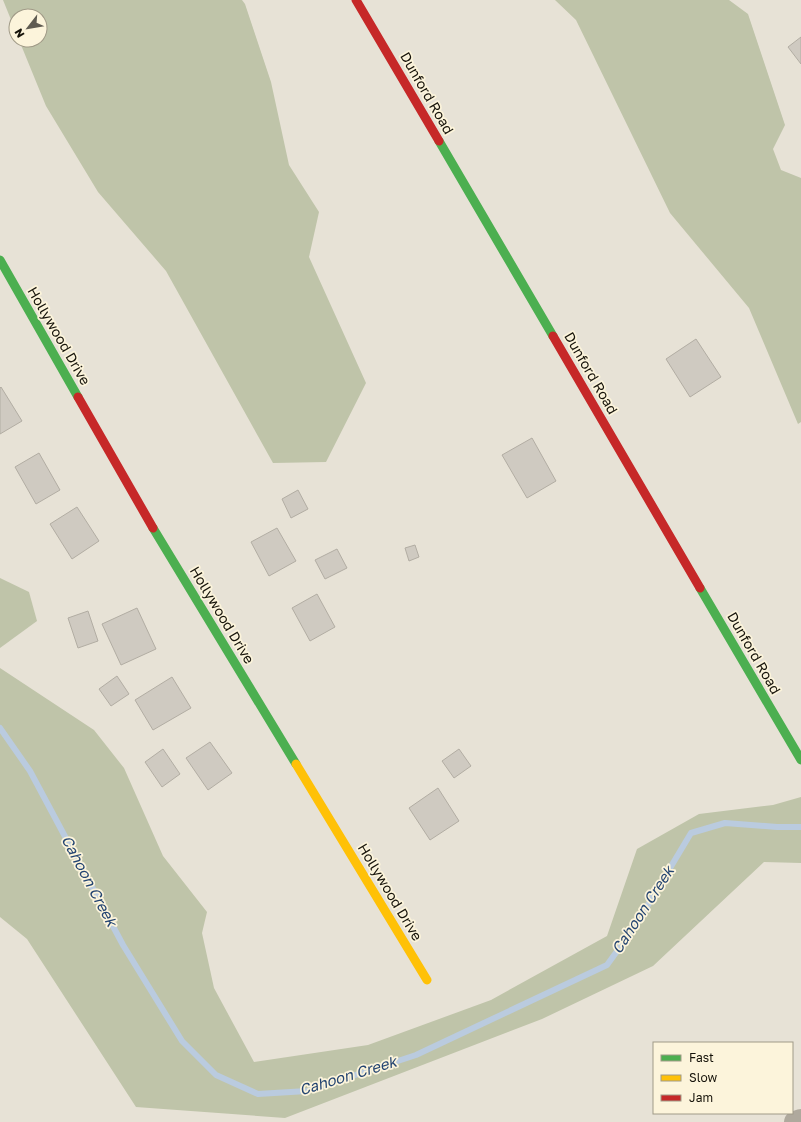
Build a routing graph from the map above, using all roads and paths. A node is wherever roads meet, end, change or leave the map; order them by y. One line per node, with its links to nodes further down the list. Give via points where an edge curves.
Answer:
1 (356, 0): 3 (street, Dunford Road)
2 (0, 260): 4 (street, Hollywood Drive, via 160,540)
3 (801, 760)
4 (427, 980)
5 (801, 1120): 6 (street)
6 (796, 1122)

